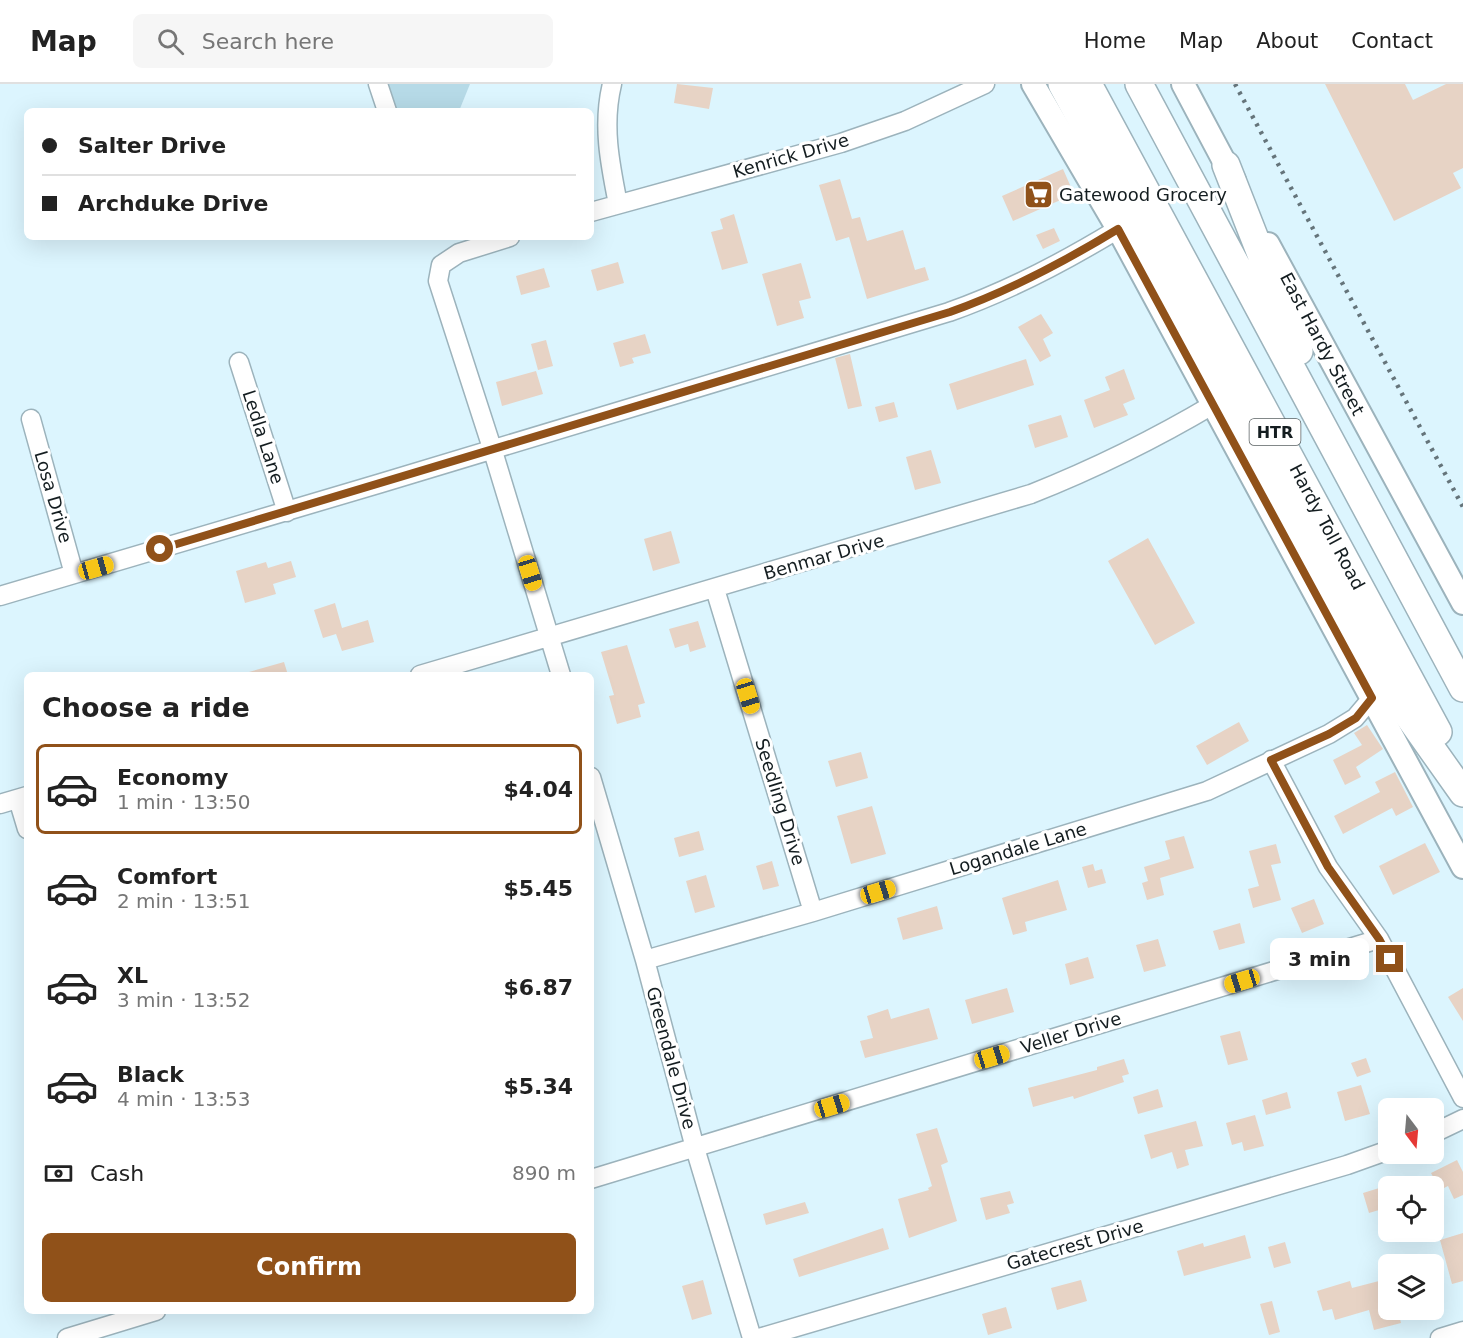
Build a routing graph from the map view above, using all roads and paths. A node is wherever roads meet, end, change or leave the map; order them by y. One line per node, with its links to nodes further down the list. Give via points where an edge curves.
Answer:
1 (378, 84): 9 (street)
2 (612, 84): 11 (street, via 607,135)
3 (986, 84): 11 (street, Kenrick Drive, via 905,121 841,143)
4 (1033, 84): 13 (main road)
5 (1062, 84): 33 (highway, via 1385,683)
6 (1088, 84): 31 (highway, Hardy Toll Road / HTR)
7 (1139, 84): 19 (highway, HTR)
8 (1183, 84): 10 (main road, East Hardy Street)
9 (386, 108)
10 (1226, 165): 19 (highway); 24 (main road, East Hardy Street)
11 (618, 204): 12 (street, Kenrick Drive)
12 (594, 211)
13 (1118, 229): 16 (main road); 18 (street, via 1025,282 950,312)
14 (500, 240): 18 (street, via 459,253 441,265 438,281)
15 (239, 362): 20 (street, Ledla Lane)
16 (1214, 404): 22 (street, Benmar Drive, via 1117,457 1031,494); 29 (main road)
17 (31, 419): 21 (street, Losa Drive)
18 (492, 448): 20 (street); 25 (street)
19 (1344, 467): 28 (highway, HTR)
20 (287, 512): 21 (street)
21 (74, 574): 23 (street)
22 (716, 589): 25 (street, Benmar Drive); 37 (street, Seedling Drive)
23 (0, 596)
24 (1463, 603)
25 (549, 635): 26 (street, Benmar Drive); 27 (street)
26 (430, 672)
27 (560, 672)
28 (1463, 688)
29 (1372, 698): 30 (street, Logandale Lane, via 1356,718); 36 (main road)
30 (1271, 760): 37 (street, Logandale Lane, via 1208,791); 38 (street, via 1328,867)
31 (1463, 779)
32 (594, 787): 39 (street, Greendale Drive)
33 (1463, 793)
34 (22, 797): 35 (street)
35 (0, 804)
36 (1463, 867)
37 (813, 912): 39 (street, Logandale Lane)
38 (1379, 939): 40 (street); 43 (street, Veller Drive)
39 (645, 960): 43 (street, Greendale Drive)
40 (1463, 1098)
41 (1463, 1119): 42 (street)
42 (1444, 1128)
43 (695, 1148): 45 (street, Veller Drive); 50 (street, Greendale Drive)
44 (1378, 1154): 51 (street, Gatecrest Drive)
45 (594, 1178)
46 (148, 1314): 48 (street)
47 (1463, 1331): 52 (street)
48 (97, 1334): 49 (street)
49 (67, 1338)
50 (752, 1338)
51 (759, 1338)
52 (1440, 1338)

